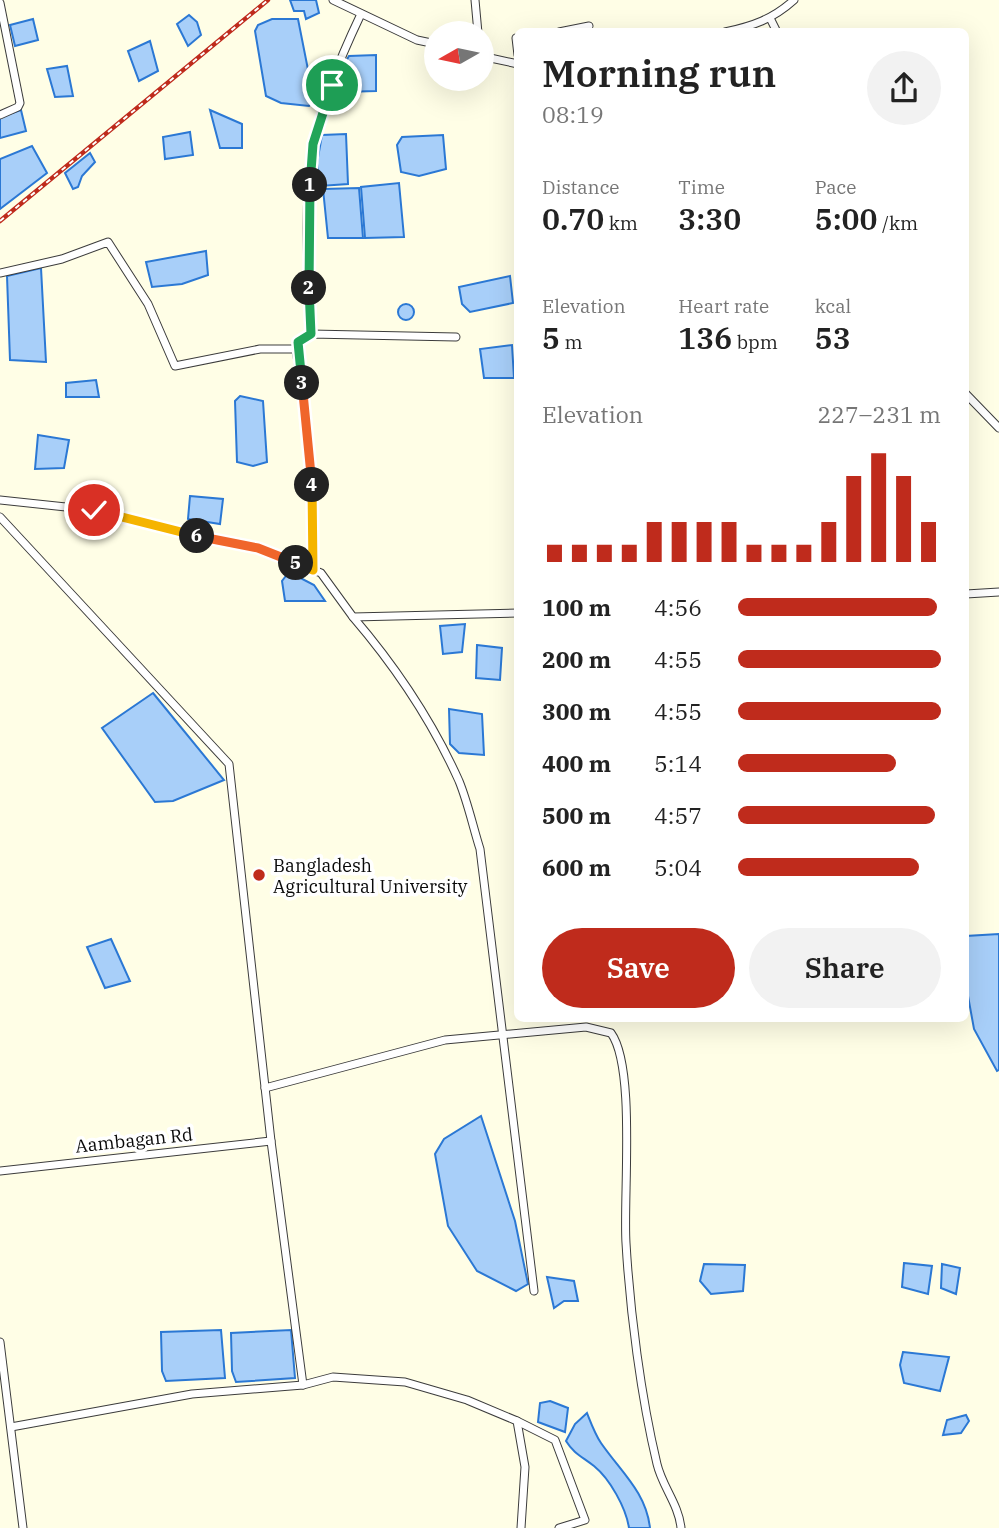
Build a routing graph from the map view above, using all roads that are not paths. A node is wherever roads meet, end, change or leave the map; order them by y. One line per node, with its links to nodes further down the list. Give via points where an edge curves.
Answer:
1 (333, 0): 5 (street)
2 (475, 0): 7 (street)
3 (794, 0): 6 (street)
4 (0, 3): 15 (street, via 20,103)
5 (361, 14): 12 (street); 17 (street, via 313,144)
6 (770, 18): 10 (street); 11 (street)
7 (477, 21)
8 (589, 26): 9 (street)
9 (579, 28)
10 (744, 28)
11 (775, 28)
12 (424, 41)
13 (494, 58): 14 (street)
14 (514, 63)
15 (0, 115)
16 (0, 273): 19 (street, via 62,259 107,242 148,304 175,366 260,349)
17 (311, 334): 18 (street); 19 (street, via 298,342)
18 (456, 337)
19 (296, 349): 24 (street, via 306,414)
20 (969, 397): 21 (street)
21 (999, 428)
22 (0, 500): 24 (street, via 94,510 258,548)
23 (0, 517): 30 (street, via 229,764)
24 (313, 570): 28 (street, via 321,573)
25 (999, 592): 26 (street)
26 (969, 594)
27 (514, 613): 28 (street)
28 (354, 617): 29 (street, via 384,654 459,782 480,849)
29 (502, 1036): 30 (street, via 446,1040); 33 (street); 41 (street, via 586,1027 605,1030 614,1037 624,1091 626,1243 636,1335 657,1467)
30 (265, 1088): 31 (street)
31 (271, 1141): 32 (street, Aambagan Rd); 35 (street)
32 (0, 1171)
33 (534, 1291)
34 (0, 1342): 37 (street)
35 (303, 1385): 36 (street, via 333,1377 405,1382); 37 (street, via 192,1394)
36 (517, 1421): 39 (street, via 525,1466); 40 (street, via 555,1440 584,1520)
37 (11, 1427): 38 (street)
38 (23, 1528)
39 (522, 1528)
40 (559, 1528)
41 (681, 1528)

